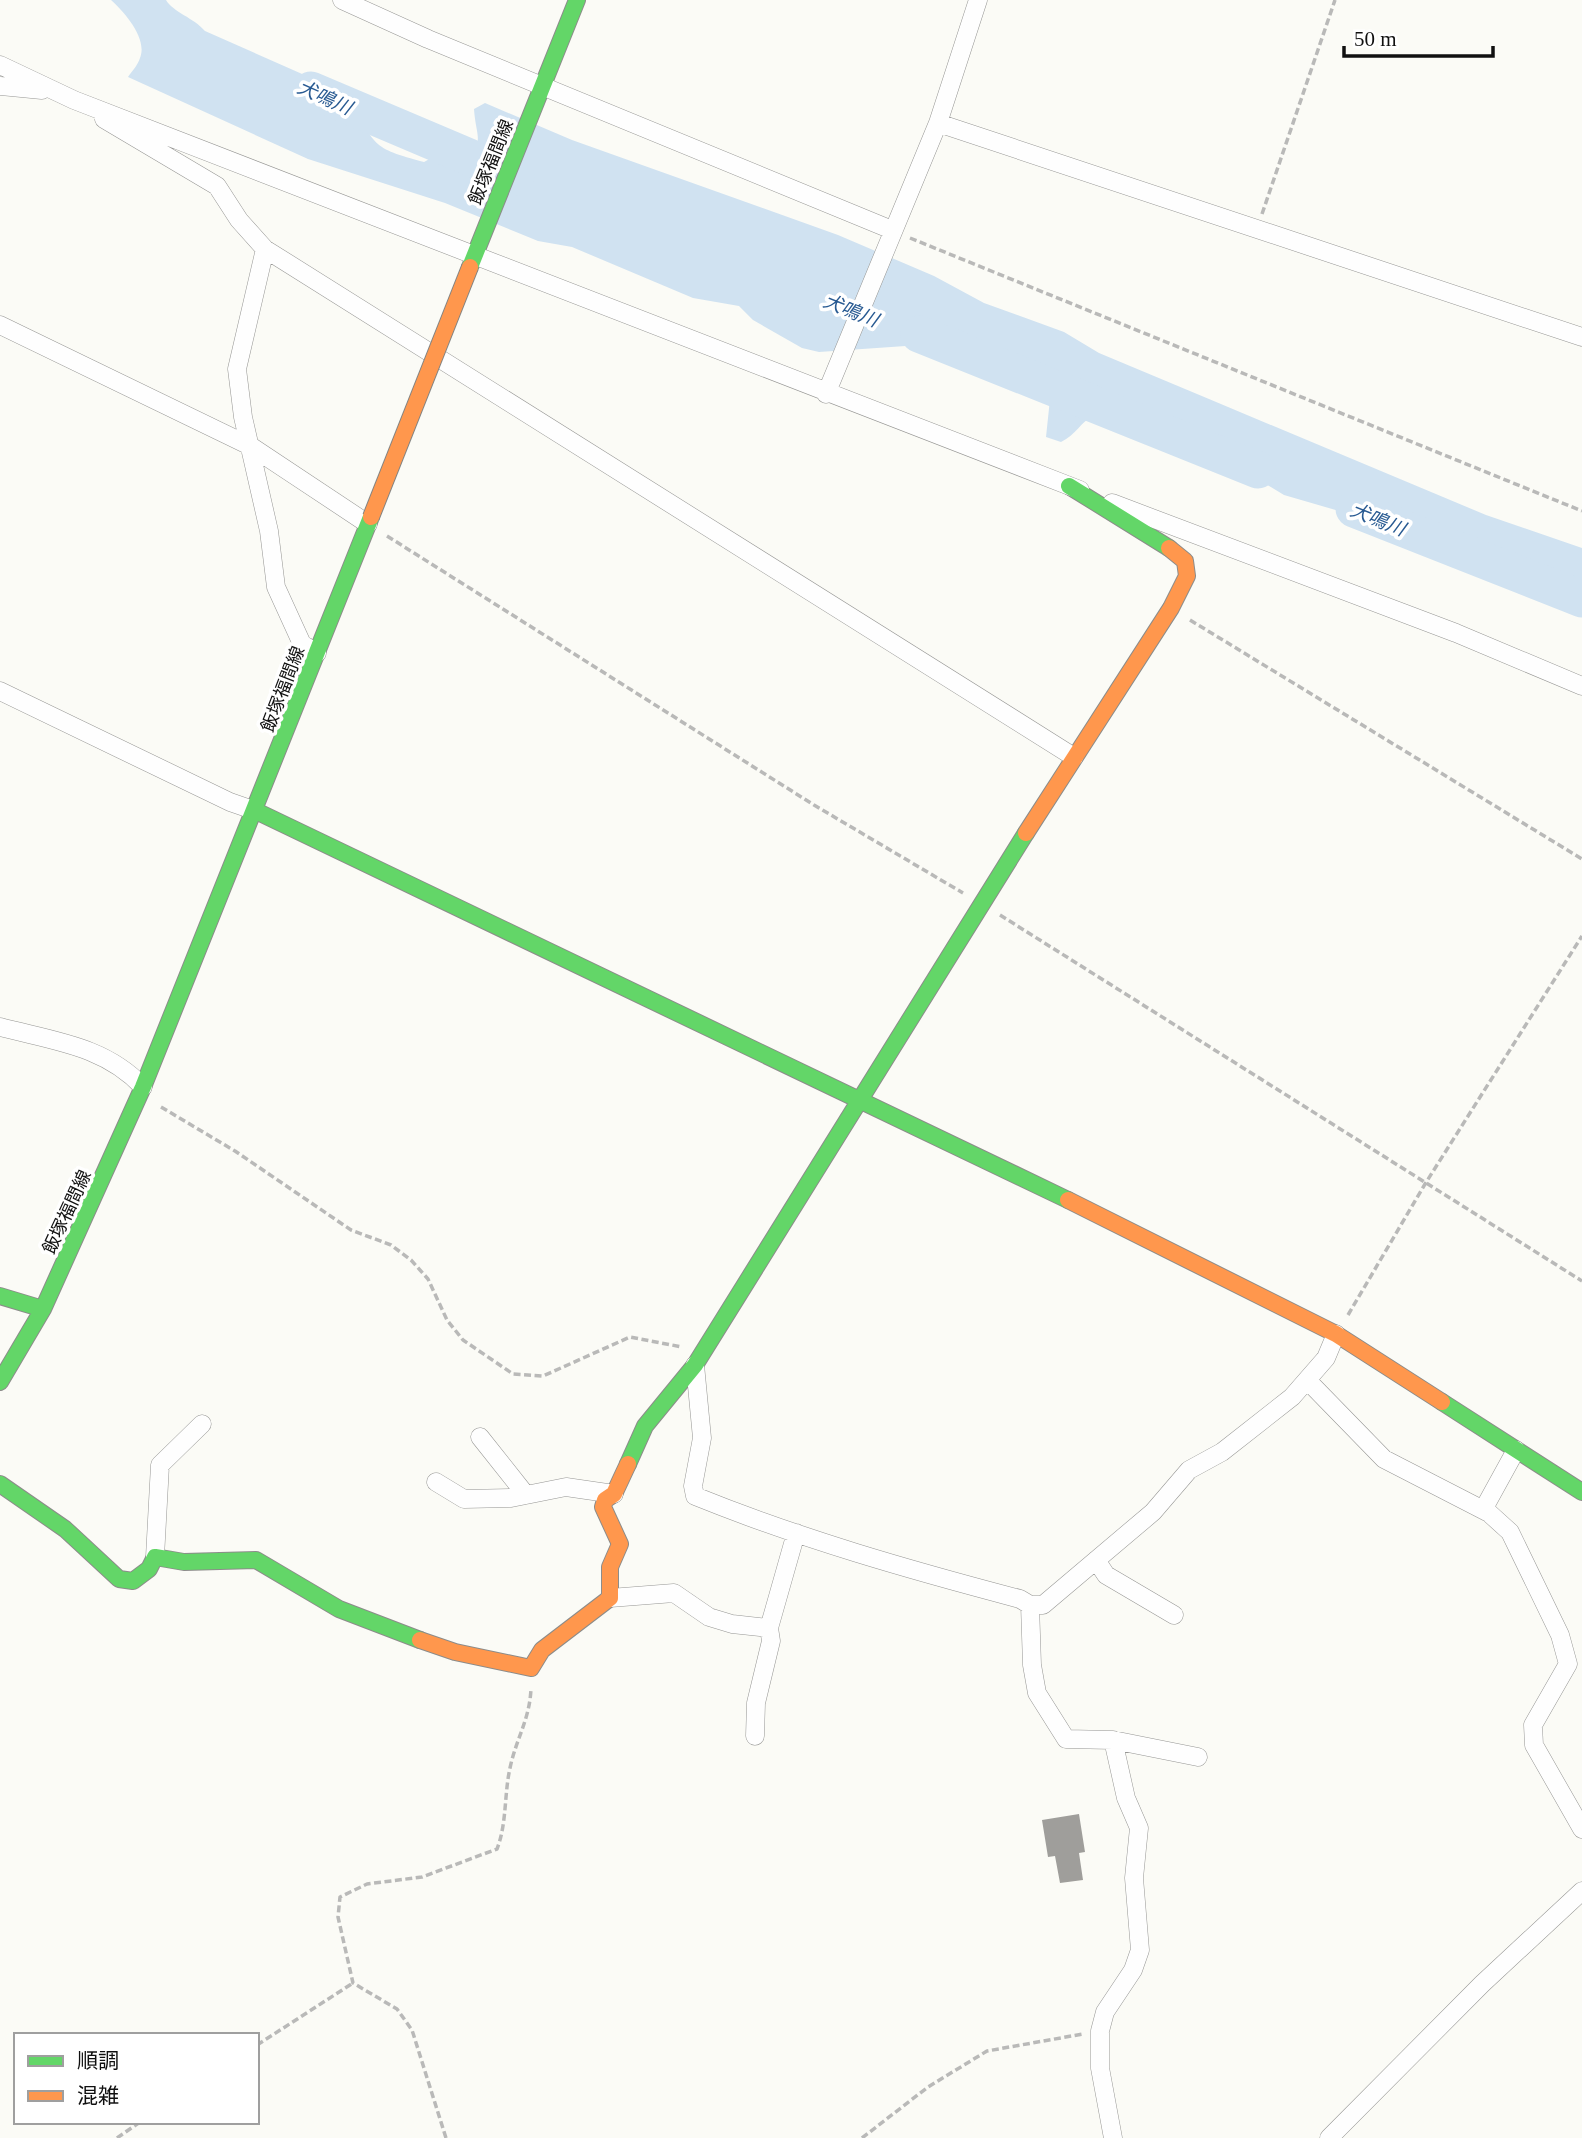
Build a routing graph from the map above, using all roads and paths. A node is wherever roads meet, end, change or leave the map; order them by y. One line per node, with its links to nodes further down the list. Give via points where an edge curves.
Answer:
1 (342, 0): 7 (street)
2 (578, 0): 7 (street, 飯塚福間線)
3 (978, 0): 9 (street)
4 (1335, 0): 10 (path)
5 (0, 65): 8 (street)
6 (0, 86): 8 (street, via 40,89)
7 (541, 90): 11 (street); 13 (street, 飯塚福間線)
8 (74, 100): 12 (street, via 217,186); 13 (street)
9 (937, 123): 10 (street); 11 (street)
10 (1257, 229): 15 (street)
11 (892, 230): 16 (street); 19 (path)
12 (265, 249): 17 (street, via 237,369); 25 (street)
13 (473, 257): 16 (street); 20 (street, 飯塚福間線, bridge)
14 (0, 325): 17 (street)
15 (1582, 337)
16 (825, 394): 18 (street)
17 (252, 447): 20 (street); 22 (street, via 276,587 302,644)
18 (1069, 486): 21 (street, via 1185,561 1187,576); 23 (street, via 1456,633)
19 (1582, 511)
20 (370, 520): 22 (street, 飯塚福間線); 28 (path, via 814,806)
21 (1171, 608): 25 (street); 27 (path)
22 (317, 653): 26 (street, 飯塚福間線)
23 (1582, 686)
24 (0, 691): 26 (street, via 230,803)
25 (1074, 757): 28 (street)
26 (256, 811): 31 (street, 飯塚福間線); 32 (street)
27 (1582, 859)
28 (983, 905): 32 (street); 33 (path)
29 (1582, 936): 33 (path)
30 (0, 1027): 31 (street, via 101,1054 127,1069)
31 (144, 1087): 36 (street, 飯塚福間線); 38 (path, via 152,1102 235,1151 351,1230 391,1245 411,1260 428,1279 447,1320 463,1340 513,1374 543,1376 630,1337)
32 (859, 1102): 37 (street, via 1213,1270); 38 (street)
33 (1424, 1184): 34 (path); 37 (path)
34 (1582, 1281)
35 (0, 1296): 36 (street)
36 (43, 1309): 40 (street, 飯塚福間線)
37 (1336, 1334): 39 (street, via 1326,1358); 43 (street)
38 (699, 1358): 47 (street, via 645,1426); 50 (street, via 702,1438 695,1496)
39 (1307, 1380): 49 (street, via 1384,1459); 52 (street, via 1222,1452 1189,1470 1153,1511)
40 (0, 1382)
41 (202, 1424): 51 (street, via 160,1465)
42 (480, 1437): 48 (street)
43 (1516, 1450): 46 (street); 49 (street)
44 (436, 1482): 48 (street, via 464,1499)
45 (0, 1484): 51 (street, via 65,1529 118,1579 133,1581 149,1569)
46 (1582, 1492)
47 (614, 1494): 48 (street, via 566,1487); 53 (street, via 603,1507 620,1544 610,1567)
48 (526, 1495)
49 (1483, 1510): 61 (street, via 1510,1532 1560,1635 1568,1664 1533,1725 1534,1745)
50 (796, 1533): 54 (street); 56 (street)
51 (155, 1557): 57 (street, via 184,1562 256,1560 340,1609 404,1635 455,1652)
52 (1096, 1560): 54 (street, via 1043,1605); 55 (street, via 1106,1574)
53 (610, 1598): 56 (street, via 674,1593 709,1617); 57 (street, via 542,1650)
54 (1030, 1605): 59 (street, via 1037,1693 1066,1739)
55 (1174, 1615)
56 (769, 1628): 58 (street, via 771,1641 756,1703)
57 (531, 1668): 63 (path, via 530,1710 510,1766 504,1831 497,1849 422,1877 367,1884 340,1897 338,1917)
58 (755, 1736)
59 (1113, 1740): 60 (street); 64 (street, via 1126,1798 1139,1828 1134,1878 1140,1950 1133,1970 1105,2012)
60 (1198, 1757)
61 (1582, 1829)
62 (1582, 1891): 71 (street)
63 (353, 1983): 65 (path); 68 (path, via 397,2009 412,2031)
64 (1100, 2031): 69 (path, via 988,2051 928,2087); 70 (street, via 1100,2068)
65 (259, 2044)
66 (137, 2124): 67 (path)
67 (117, 2138)
68 (446, 2138)
69 (862, 2138)
70 (1113, 2138)
71 (1329, 2138)

